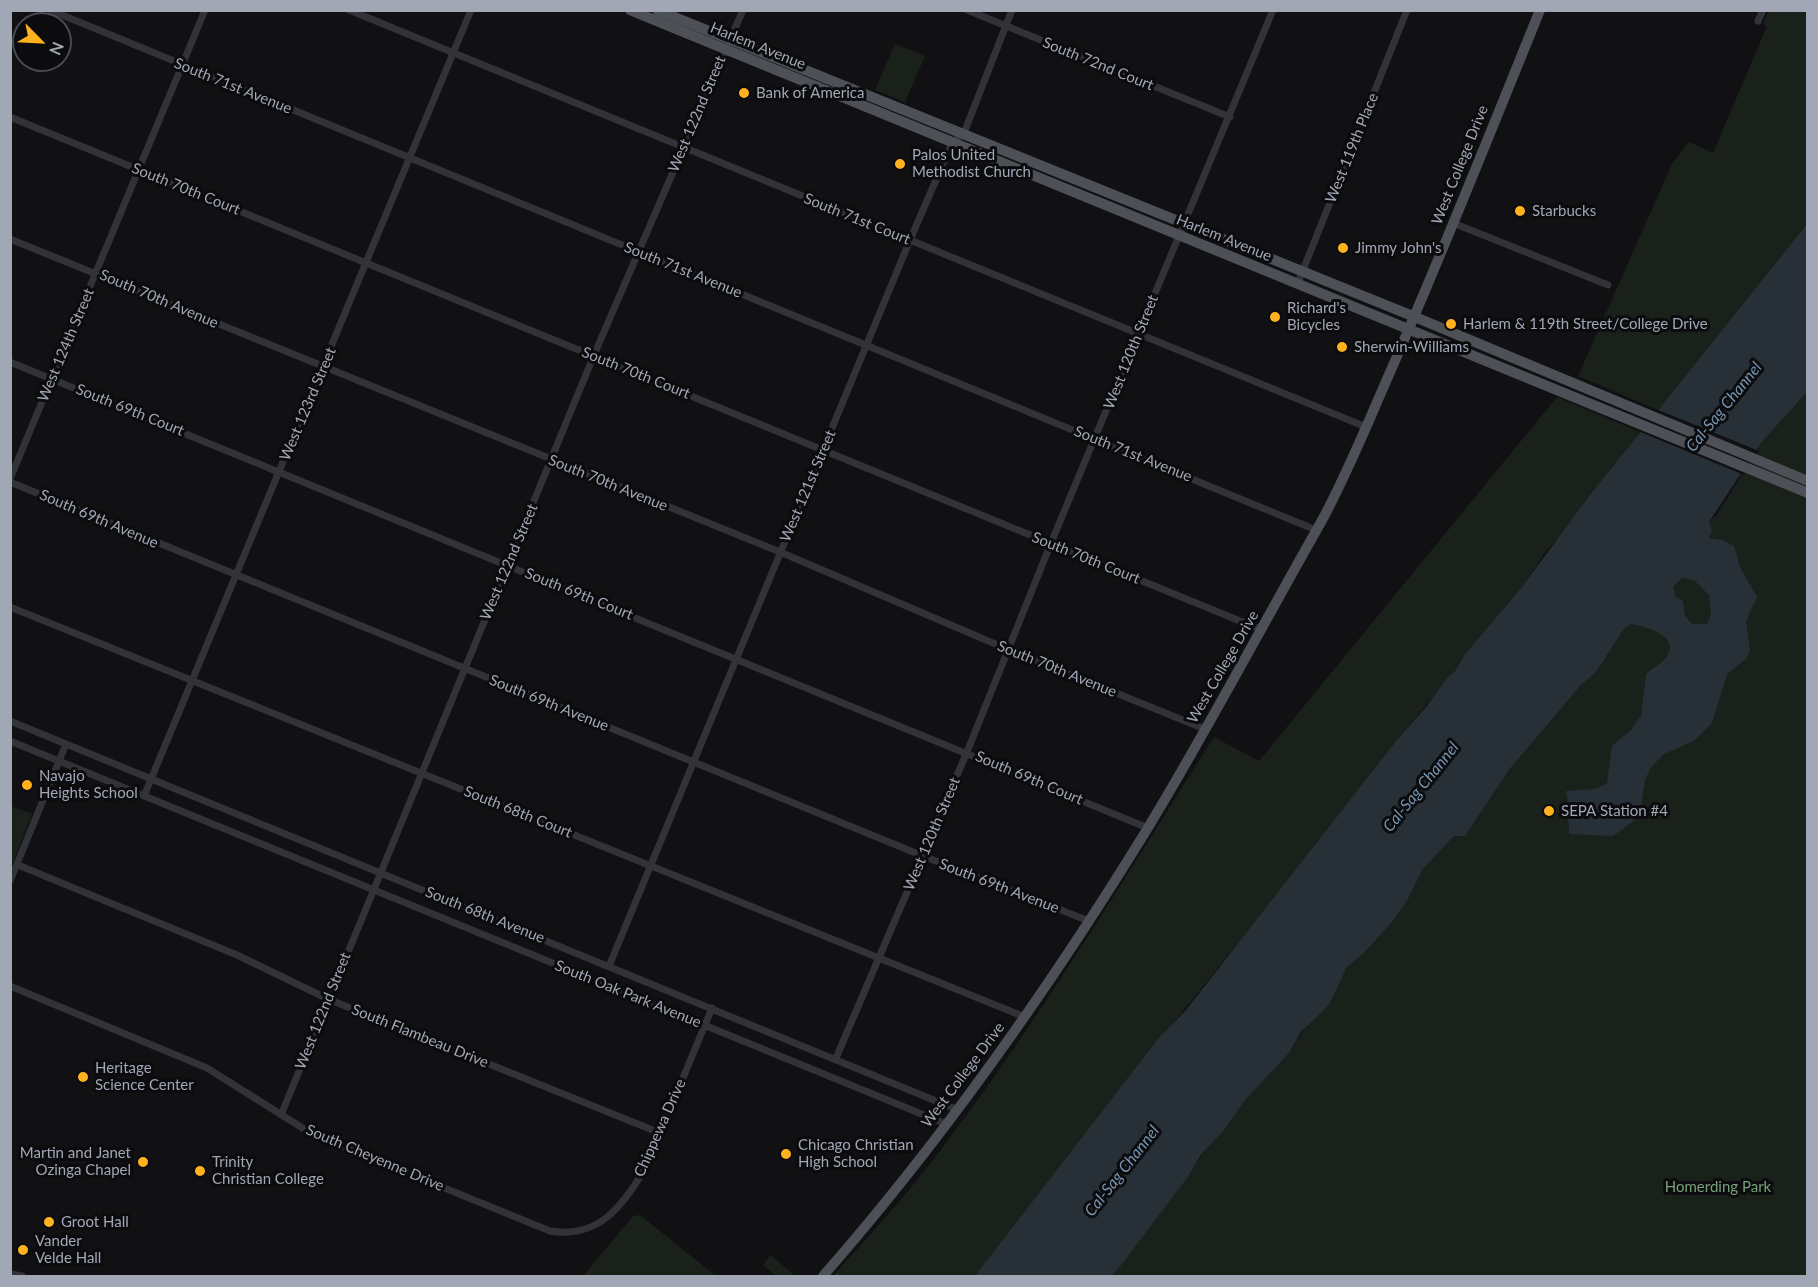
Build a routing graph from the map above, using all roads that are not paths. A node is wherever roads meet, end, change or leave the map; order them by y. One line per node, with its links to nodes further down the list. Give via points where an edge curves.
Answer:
1 (50, 10): 18 (street, South 71st Avenue)
2 (205, 10): 18 (street, West 124th Street)
3 (349, 10): 17 (street, South 71st Court)
4 (471, 10): 17 (street, West 123rd Street)
5 (630, 10): 16 (main road, Harlem Avenue)
6 (657, 10): 16 (main road, Harlem Avenue)
7 (743, 10): 16 (street, West 122nd Street)
8 (967, 10): 15 (street, South 72nd Court)
9 (1012, 10): 15 (street, West 121st Street)
10 (1273, 10): 20 (street, West 120th Street)
11 (1407, 10): 33 (street, West 119th Place)
12 (1540, 10): 26 (main road, West College Drive)
13 (1763, 10): 14 (street)
14 (1758, 21)
15 (1005, 26): 20 (street, South 72nd Court); 21 (street, West 121st Street)
16 (727, 44): 21 (main road, Harlem Avenue); 22 (main road, Harlem Avenue); 23 (street, West 122nd Street)
17 (452, 52): 23 (street, South 71st Court); 24 (street, West 123rd Street)
18 (182, 66): 24 (street, South 71st Avenue); 25 (street, West 124th Street)
19 (10, 117): 25 (street, South 70th Court)
20 (1230, 117): 27 (street, West 120th Street)
21 (964, 133): 22 (street, West 121st Street); 27 (main road, Harlem Avenue)
22 (952, 143): 28 (main road, Harlem Avenue); 30 (street, West 121st Street)
23 (683, 148): 30 (street, South 71st Court); 31 (street, West 122nd Street)
24 (408, 158): 31 (street, South 71st Avenue); 32 (street, West 123rd Street)
25 (139, 170): 32 (street, South 70th Court); 34 (street, West 124th Street)
26 (1453, 223): 36 (street); 37 (main road, West College Drive)
27 (1186, 225): 28 (street, West 120th Street); 33 (main road, Harlem Avenue)
28 (1179, 236): 35 (main road, Harlem Avenue); 39 (street, West 120th Street)
29 (10, 239): 34 (street, South 70th Avenue)
30 (910, 240): 39 (street, South 71st Court); 40 (street, West 121st Street)
31 (638, 252): 40 (street, South 71st Avenue); 41 (street, West 122nd Street)
32 (367, 263): 41 (street, South 70th Court); 43 (street, West 123rd Street)
33 (1302, 271): 35 (street, West 119th Place); 37 (main road, Harlem Avenue)
34 (96, 273): 43 (street, South 70th Avenue); 44 (street, West 124th Street)
35 (1297, 285): 38 (main road, Harlem Avenue)
36 (1608, 285)
37 (1415, 316): 38 (main road, West College Drive); 50 (main road, Harlem Avenue)
38 (1409, 331): 45 (main road, West College Drive); 50 (main road, Harlem Avenue)
39 (1138, 334): 45 (street, South 71st Court); 46 (street, West 120th Street)
40 (866, 345): 46 (street, South 71st Avenue); 47 (street, West 121st Street)
41 (594, 356): 47 (street, South 70th Court); 48 (street, West 122nd Street)
42 (10, 362): 44 (street, South 69th Court)
43 (324, 367): 48 (street, South 70th Avenue); 49 (street, West 123rd Street)
44 (52, 378): 49 (street, South 69th Court); 51 (street, West 124th Street)
45 (1366, 428): 54 (main road, West College Drive)
46 (1096, 439): 54 (street, South 71st Avenue); 55 (street, West 120th Street)
47 (823, 450): 55 (street, South 70th Court); 56 (street, West 121st Street)
48 (552, 460): 56 (street, South 70th Avenue); 57 (street, West 122nd Street)
49 (280, 472): 57 (street, South 69th Court); 58 (street, West 123rd Street)
50 (1772, 473): 52 (main road, Harlem Avenue); 53 (main road, Harlem Avenue)
51 (10, 481): 58 (street, South 69th Avenue)
52 (1808, 481)
53 (1808, 493)
54 (1316, 530): 60 (main road, West College Drive)
55 (1051, 543): 60 (street, South 70th Court); 61 (street, West 120th Street)
56 (780, 552): 61 (street, South 70th Avenue); 62 (street, West 121st Street)
57 (507, 565): 62 (street, South 69th Court); 63 (street, West 122nd Street)
58 (237, 576): 63 (street, South 69th Avenue); 64 (street, West 123rd Street)
59 (10, 607): 64 (street, South 68th Court)
60 (1262, 630): 66 (main road, West College Drive)
61 (1007, 649): 66 (street, South 70th Avenue); 69 (street, West 120th Street)
62 (736, 658): 69 (street, South 69th Court); 71 (street, West 121st Street)
63 (464, 668): 71 (street, South 69th Avenue); 72 (street, West 122nd Street)
64 (194, 680): 72 (street, South 68th Court); 73 (street, West 123rd Street)
65 (10, 721): 68 (street, South 68th Avenue)
66 (1205, 729): 75 (main road, West College Drive)
67 (10, 741): 70 (street, South Oak Park Avenue)
68 (66, 744): 70 (street); 73 (street, South 68th Avenue)
69 (967, 752): 75 (street, South 69th Court); 76 (street, West 120th Street)
70 (59, 762): 74 (street, South Oak Park Avenue); 77 (street)
71 (693, 762): 76 (street, South 69th Avenue); 78 (street, West 121st Street)
72 (421, 773): 78 (street, South 68th Court); 79 (street, West 122nd Street)
73 (152, 778): 74 (street, West 123rd Street); 79 (street, South 68th Avenue)
74 (144, 796): 81 (street, South Oak Park Avenue)
75 (1148, 828): 82 (main road, West College Drive)
76 (922, 856): 82 (street, South 69th Avenue); 83 (street, West 120th Street)
77 (18, 865): 80 (street); 86 (street, South Flambeau Drive, via 244,958)
78 (650, 866): 83 (street, South 68th Court); 84 (street, West 121st Street)
79 (381, 872): 81 (street, West 122nd Street); 84 (street, South 68th Avenue)
80 (10, 881)
81 (374, 890): 86 (street, West 122nd Street); 89 (street, South Oak Park Avenue)
82 (1089, 921): 88 (main road, West College Drive)
83 (879, 960): 88 (street, South 68th Court); 90 (street, West 120th Street)
84 (609, 966): 87 (street, South 68th Avenue)
85 (10, 986): 92 (street, South Cheyenne Drive, via 207,1068)
86 (327, 999): 92 (street, West 122nd Street); 94 (street, South Flambeau Drive)
87 (712, 1008): 89 (street, Chippewa Drive); 90 (street, South 68th Avenue)
88 (1025, 1017): 91 (main road, West College Drive)
89 (705, 1025): 93 (street, South Oak Park Avenue); 94 (street, Chippewa Drive)
90 (836, 1058): 91 (street, South 68th Avenue)
91 (958, 1110): 93 (main road, West College Drive)
92 (281, 1115): 95 (street, South Cheyenne Drive, via 312,1134 550,1231)
93 (946, 1124): 98 (main road, West College Drive)
94 (660, 1133): 95 (street, Chippewa Drive, via 633,1188 604,1220)
95 (585, 1231)
96 (10, 1274): 97 (street)
97 (21, 1276)
98 (823, 1276)

